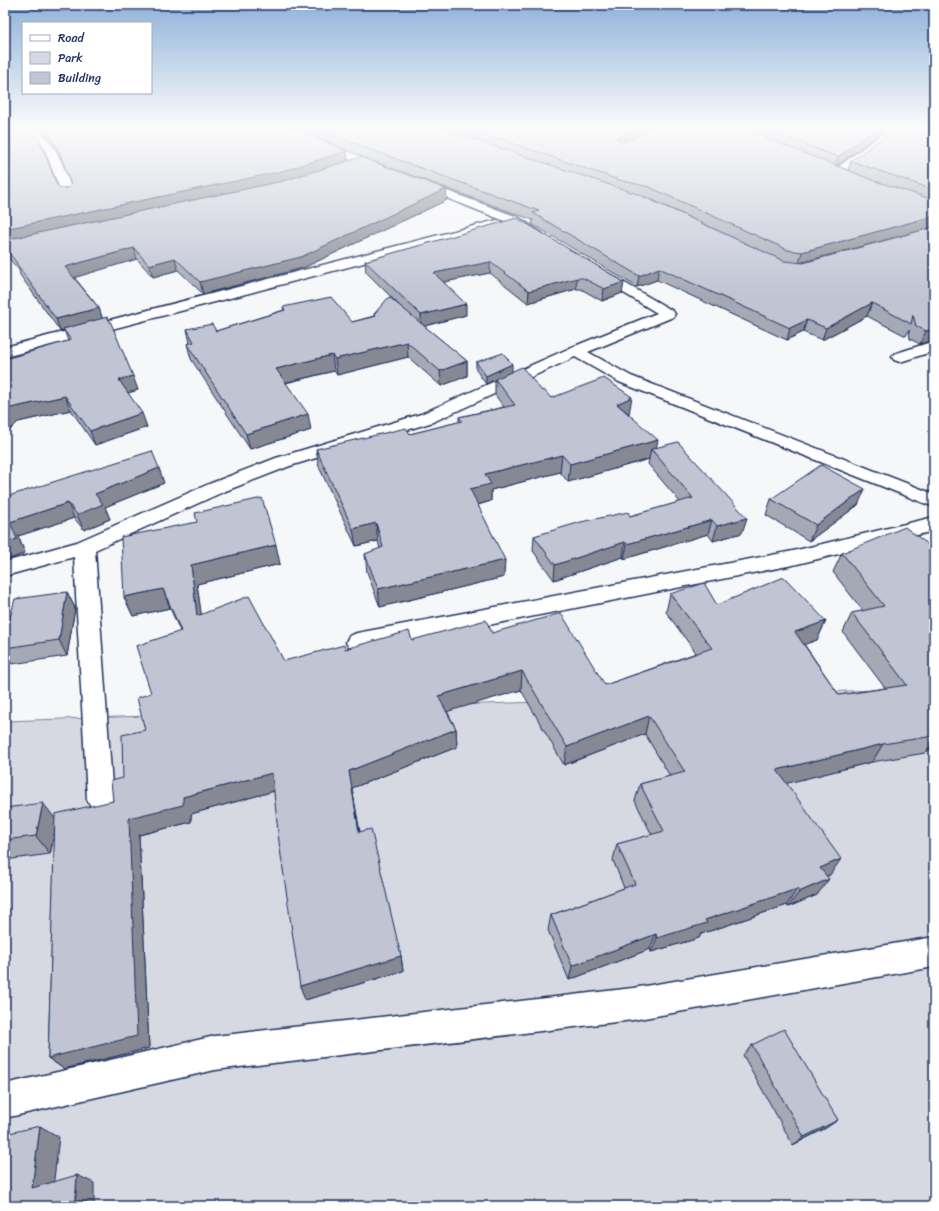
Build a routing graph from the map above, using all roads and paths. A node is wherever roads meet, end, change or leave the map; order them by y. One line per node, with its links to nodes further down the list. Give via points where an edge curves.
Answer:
1 (64, 184): 3 (street)
2 (419, 184): 4 (street)
3 (68, 194)
4 (514, 220): 5 (street); 9 (street)
5 (548, 240)
6 (588, 265): 8 (street, via 668,314)
7 (934, 346): 10 (street)
8 (576, 351): 11 (street, via 625,379); 13 (street, via 427,418 284,462 216,488)
9 (5, 352)
10 (900, 357)
11 (934, 502)
12 (934, 524): 15 (street, via 793,558)
13 (84, 547): 14 (street); 16 (street)
14 (5, 569)
15 (357, 642)
16 (100, 799)
17 (934, 952): 18 (street, via 633,1004 214,1053)
18 (5, 1101)

